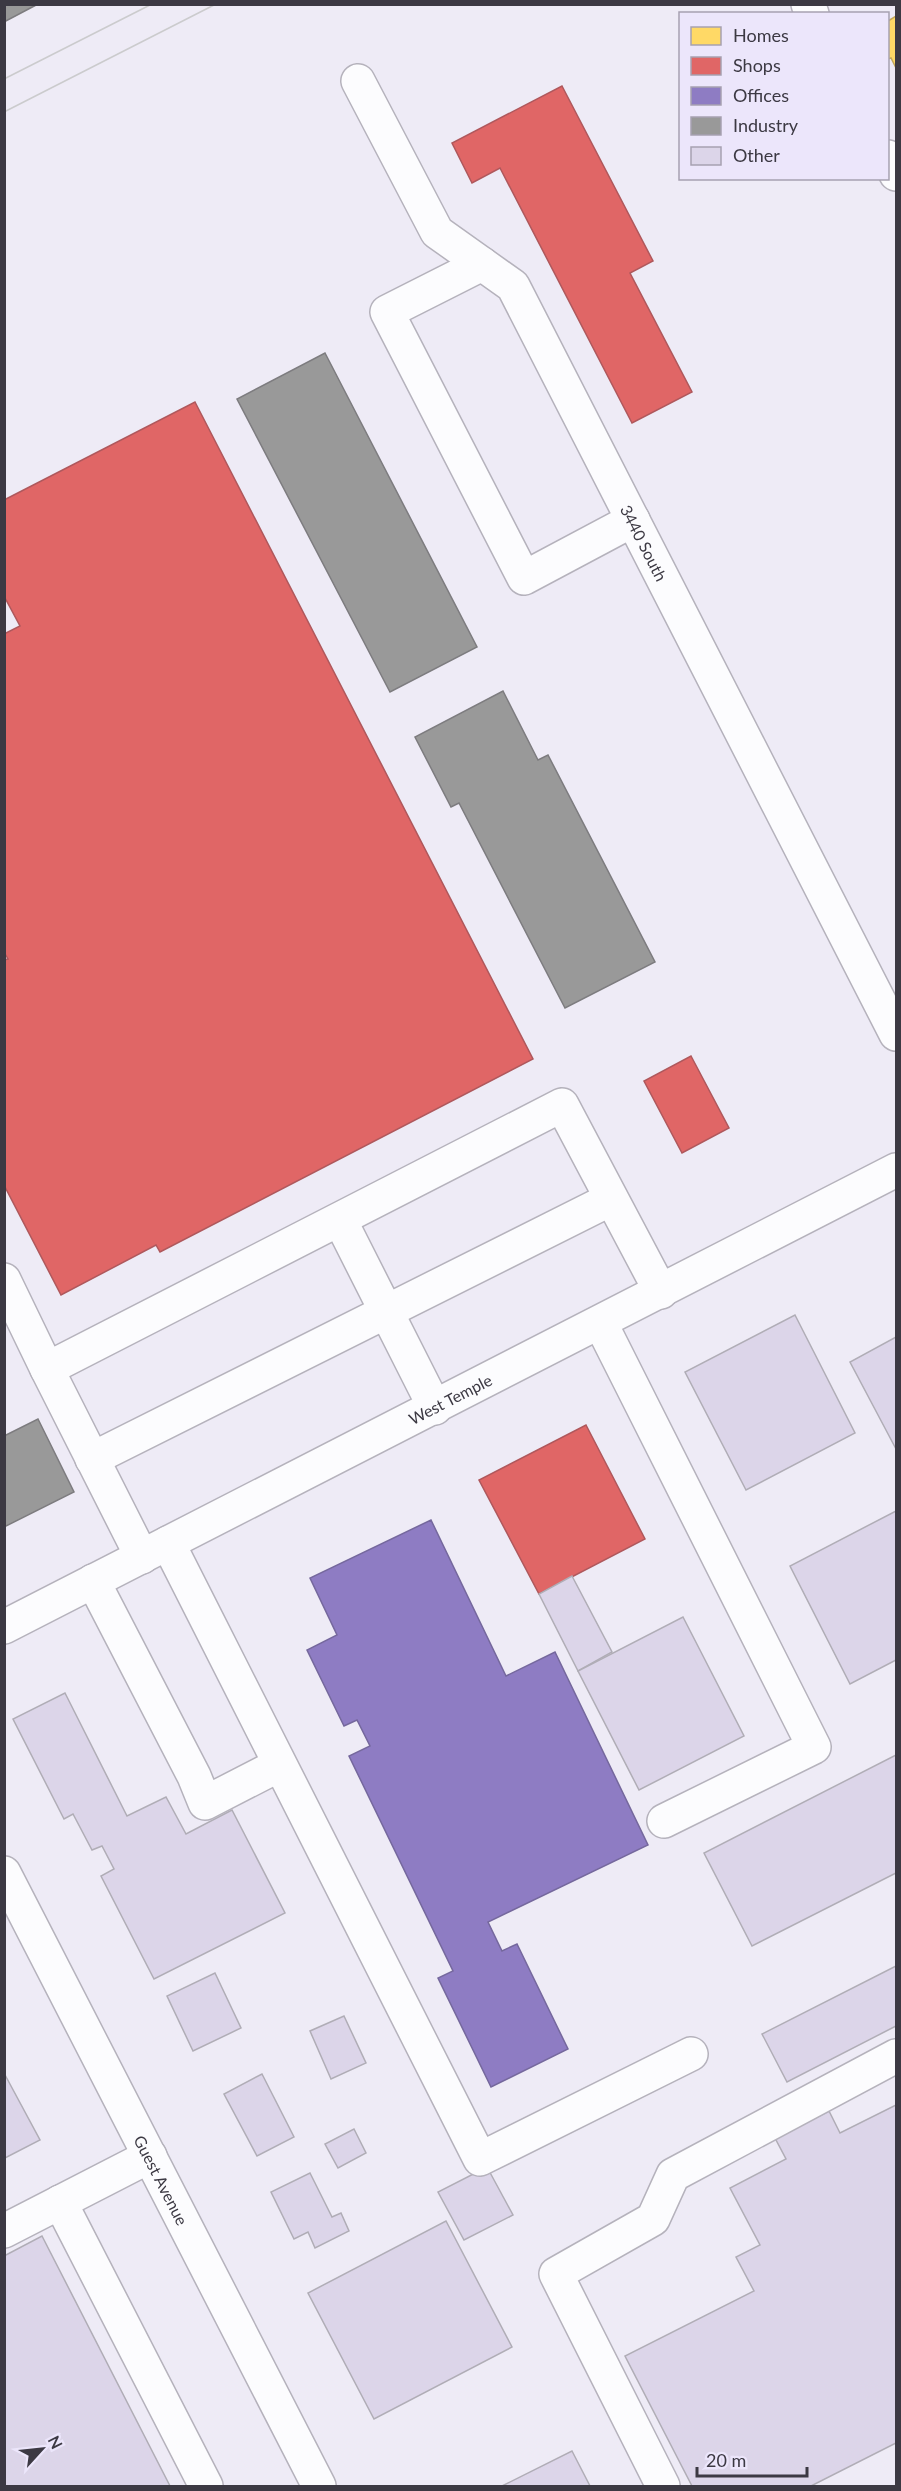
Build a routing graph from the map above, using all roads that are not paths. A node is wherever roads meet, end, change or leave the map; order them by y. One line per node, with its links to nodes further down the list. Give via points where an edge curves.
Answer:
1 (357, 81): 4 (street, 3440 South, via 437,232)
2 (889, 159): 3 (street)
3 (897, 174)
4 (482, 264): 5 (street, 3440 South, via 513,286); 5 (street, via 387,312 524,578)
5 (633, 520): 6 (street, 3440 South)
6 (897, 1034)
7 (897, 1170): 11 (street, West Temple)
8 (611, 1199): 9 (street, via 562,1105); 11 (street); 12 (street)
9 (340, 1220): 12 (street); 14 (street)
10 (4, 1280): 14 (street)
11 (661, 1292): 13 (street, West Temple)
12 (387, 1312): 15 (street); 16 (street)
13 (601, 1323): 15 (street, West Temple); 21 (street, via 814,1747)
14 (46, 1370): 16 (street)
15 (435, 1408): 17 (street, West Temple)
16 (92, 1459): 17 (street)
17 (155, 1550): 18 (street, West Temple); 20 (street)
18 (93, 1581): 19 (street, West Temple); 20 (street, via 205,1803)
19 (4, 1627)
20 (279, 1765): 23 (street, via 480,2159)
21 (664, 1821)
22 (4, 1873): 25 (street, Guest Avenue)
23 (691, 2054)
24 (897, 2056): 30 (street, via 673,2175 653,2219 556,2274)
25 (150, 2156): 26 (street); 29 (street, Guest Avenue)
26 (60, 2202): 27 (street); 28 (street)
27 (4, 2231)
28 (206, 2487)
29 (319, 2487)
30 (663, 2487)

